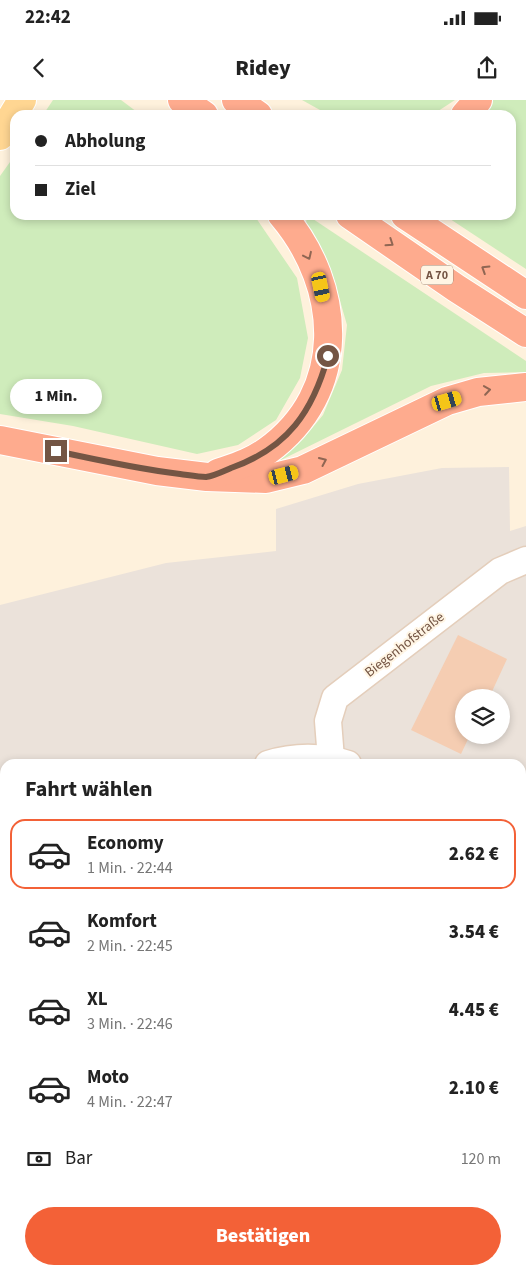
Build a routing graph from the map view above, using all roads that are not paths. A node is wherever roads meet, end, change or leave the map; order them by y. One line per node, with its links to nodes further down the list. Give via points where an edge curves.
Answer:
1 (180, 100): 4 (highway); 5 (highway)
2 (236, 100): 6 (highway)
3 (478, 100): 7 (highway)
4 (188, 110)
5 (196, 110)
6 (251, 110)
7 (469, 110)
8 (10, 120): 10 (main road)
9 (10, 132): 11 (main road)
10 (0, 136)
11 (0, 146)
12 (285, 220): 19 (highway, one-way to 19, via 307,253 321,287 329,325 328,356 321,381 306,413 290,432 266,452 246,463)
13 (357, 220): 16 (highway, A 70, one-way to 16)
14 (413, 220): 15 (highway, A 70, one-way to 14)
15 (526, 295)
16 (526, 333)
17 (526, 387): 19 (highway, one-way to 17, via 266,479 302,470 447,401 478,392)
18 (0, 440): 19 (highway, via 157,471)
19 (207, 477)
20 (526, 560): 23 (street, Biegenhofstraße, via 500,571 335,698 328,721)
21 (285, 759): 22 (street, Biegenhofstraße)
22 (305, 759)
23 (339, 759)

